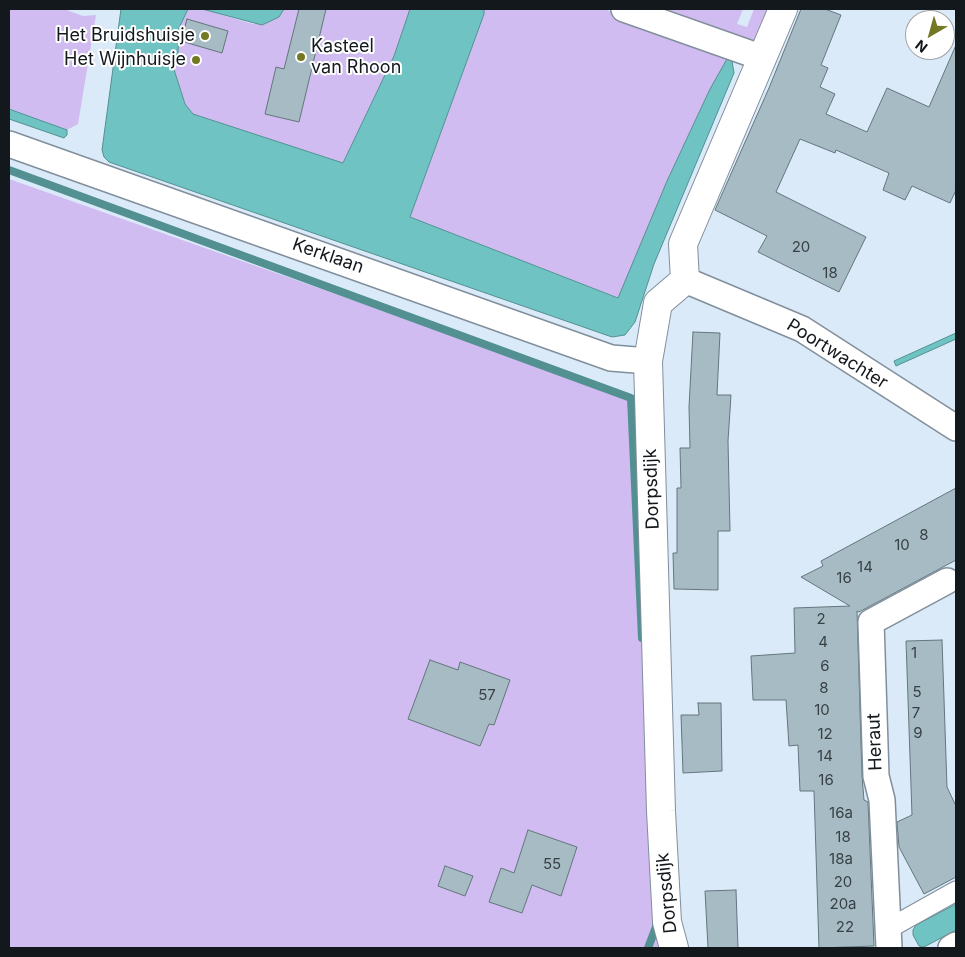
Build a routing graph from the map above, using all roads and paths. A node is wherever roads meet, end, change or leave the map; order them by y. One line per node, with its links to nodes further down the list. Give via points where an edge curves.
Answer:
1 (624, 9): 3 (street)
2 (783, 9): 3 (street)
3 (763, 58): 5 (street, via 683,244)
4 (9, 144): 6 (street, Kerklaan, via 610,358)
5 (684, 280): 6 (street, Dorpsdijk, via 658,303); 7 (street, Poortwachter, via 802,329)
6 (648, 361): 12 (street, Dorpsdijk, via 661,812 667,922)
7 (956, 428)
8 (953, 585): 10 (street, Heraut, via 871,622 876,776 882,800)
9 (956, 891): 10 (street)
10 (889, 938)
11 (956, 945): 13 (street)
12 (674, 948)
13 (951, 948)

